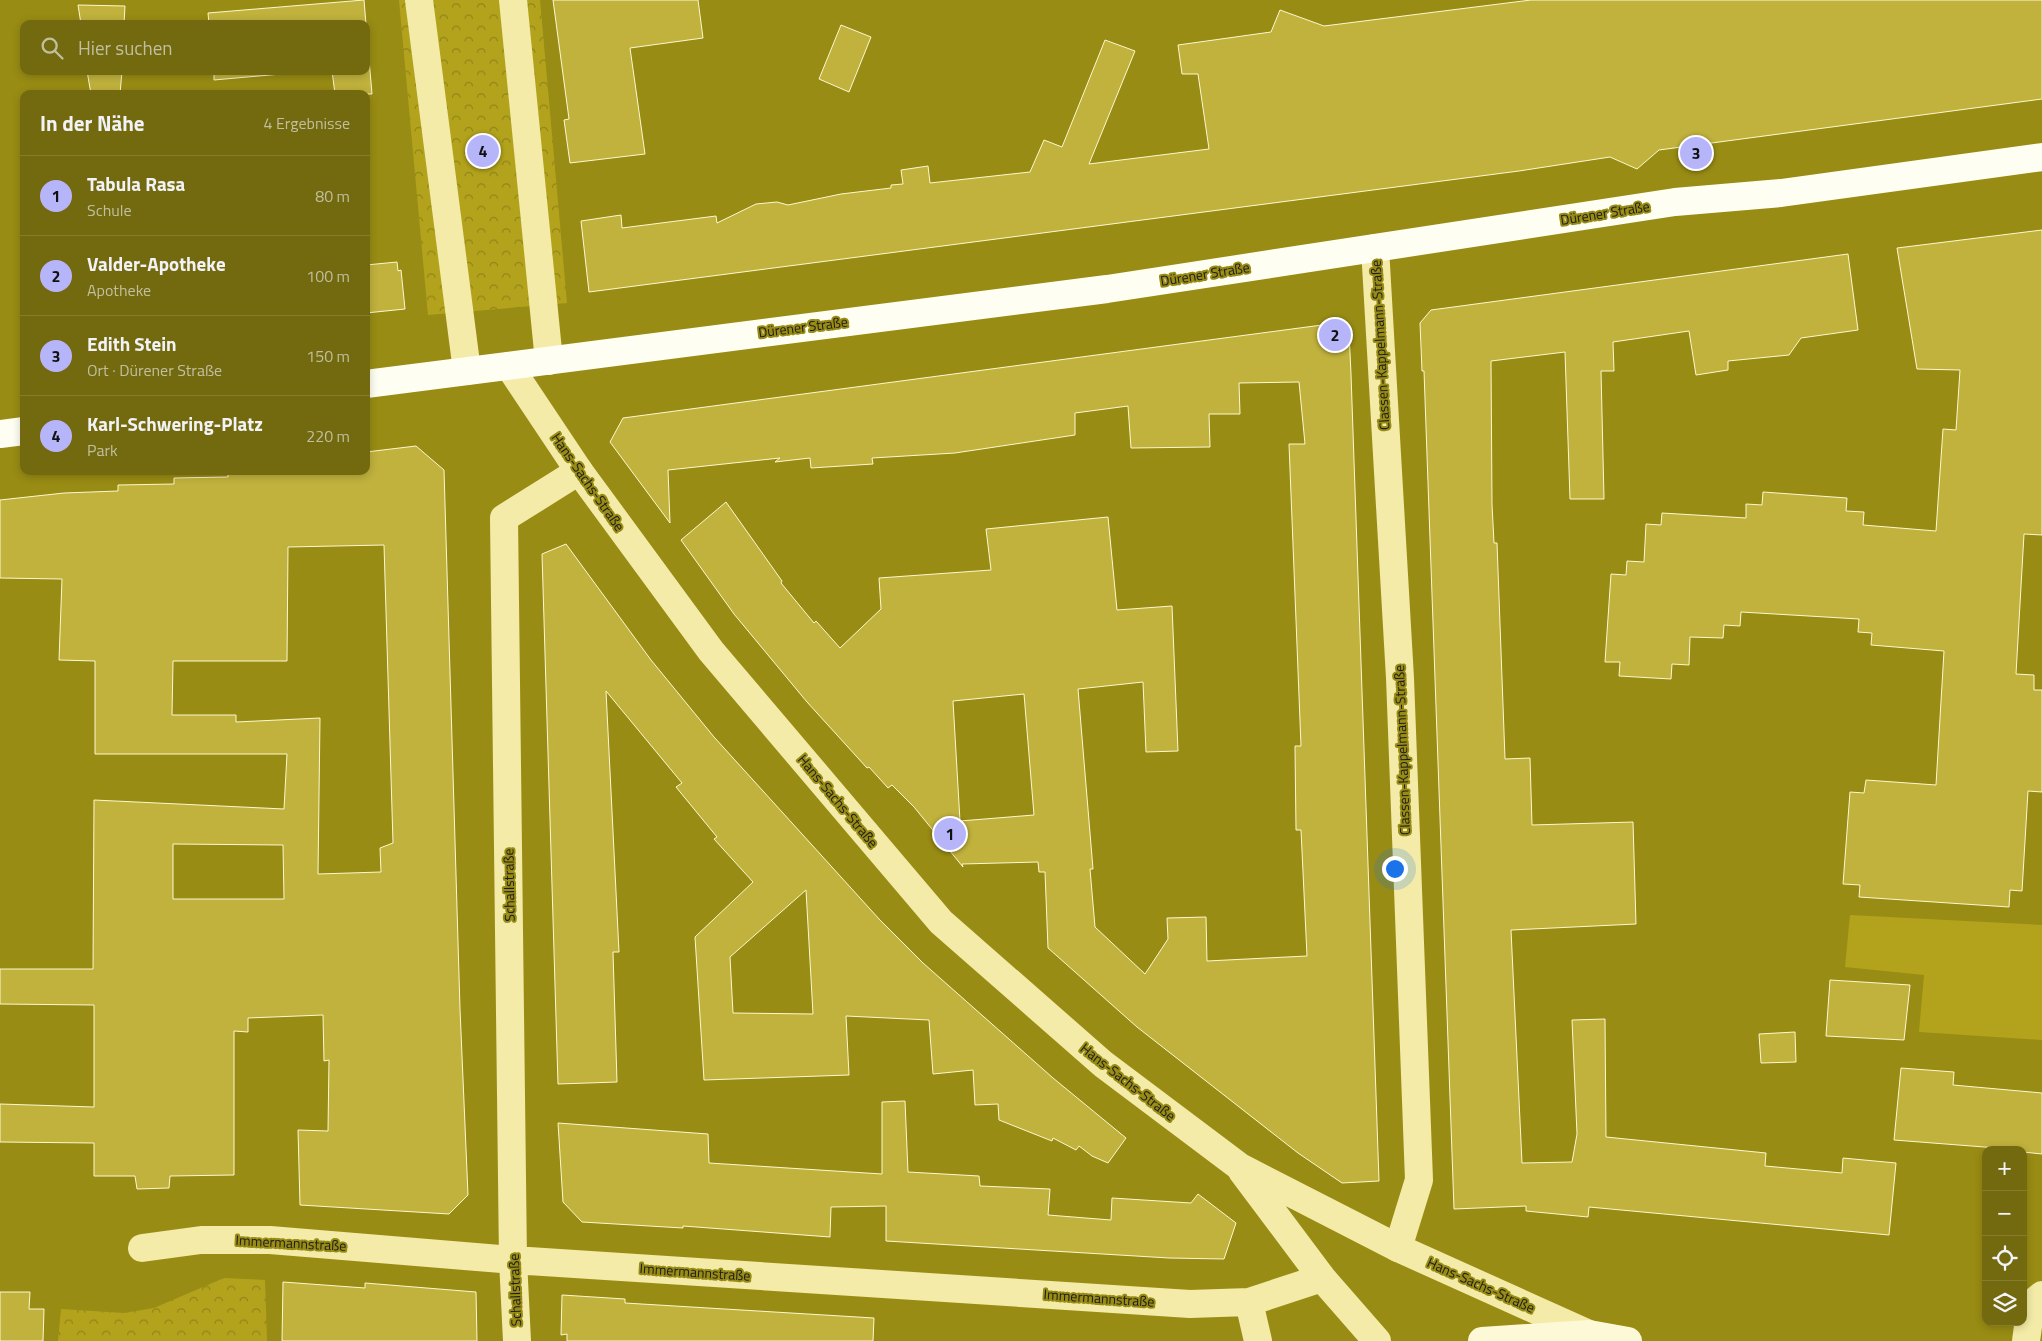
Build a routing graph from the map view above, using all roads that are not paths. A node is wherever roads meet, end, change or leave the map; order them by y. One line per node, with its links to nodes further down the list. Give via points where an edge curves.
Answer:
1 (419, 0): 7 (street)
2 (513, 0): 5 (street)
3 (2042, 157): 4 (main road, Dürener Straße, via 1781,194 1675,202)
4 (1375, 248): 5 (main road, Dürener Straße, via 1107,289); 14 (street, Classen-Kappelmann-Straße, via 1400,678 1419,1180)
5 (549, 361): 6 (main road, Dürener Straße)
6 (509, 366): 7 (main road, Dürener Straße); 11 (street, Hans-Sachs-Straße)
7 (467, 371): 8 (main road, Dürener Straße)
8 (370, 383)
9 (20, 432): 10 (main road)
10 (0, 434)
11 (579, 471): 12 (street, Hans-Sachs-Straße, via 710,651 941,922 1102,1064); 15 (street, Schallstraße, via 504,518)
12 (1240, 1167): 14 (street, Hans-Sachs-Straße); 16 (street, Hans-Sachs-Straße)
13 (142, 1248): 15 (street, Immermannstraße, via 201,1240 270,1240)
14 (1398, 1248): 19 (street, Hans-Sachs-Straße)
15 (513, 1260): 18 (street, Immermannstraße, via 1190,1304); 20 (street, Schallstraße)
16 (1322, 1278): 18 (street, Immermannstraße); 22 (street, Hans-Sachs-Straße)
17 (2042, 1295): 25 (street, via 2031,1304)
18 (1248, 1302): 21 (street)
19 (1588, 1334): 23 (main road); 24 (main road)
20 (517, 1341)
21 (1258, 1341)
22 (1377, 1341)
23 (1482, 1341)
24 (1628, 1341)
25 (2026, 1341)

